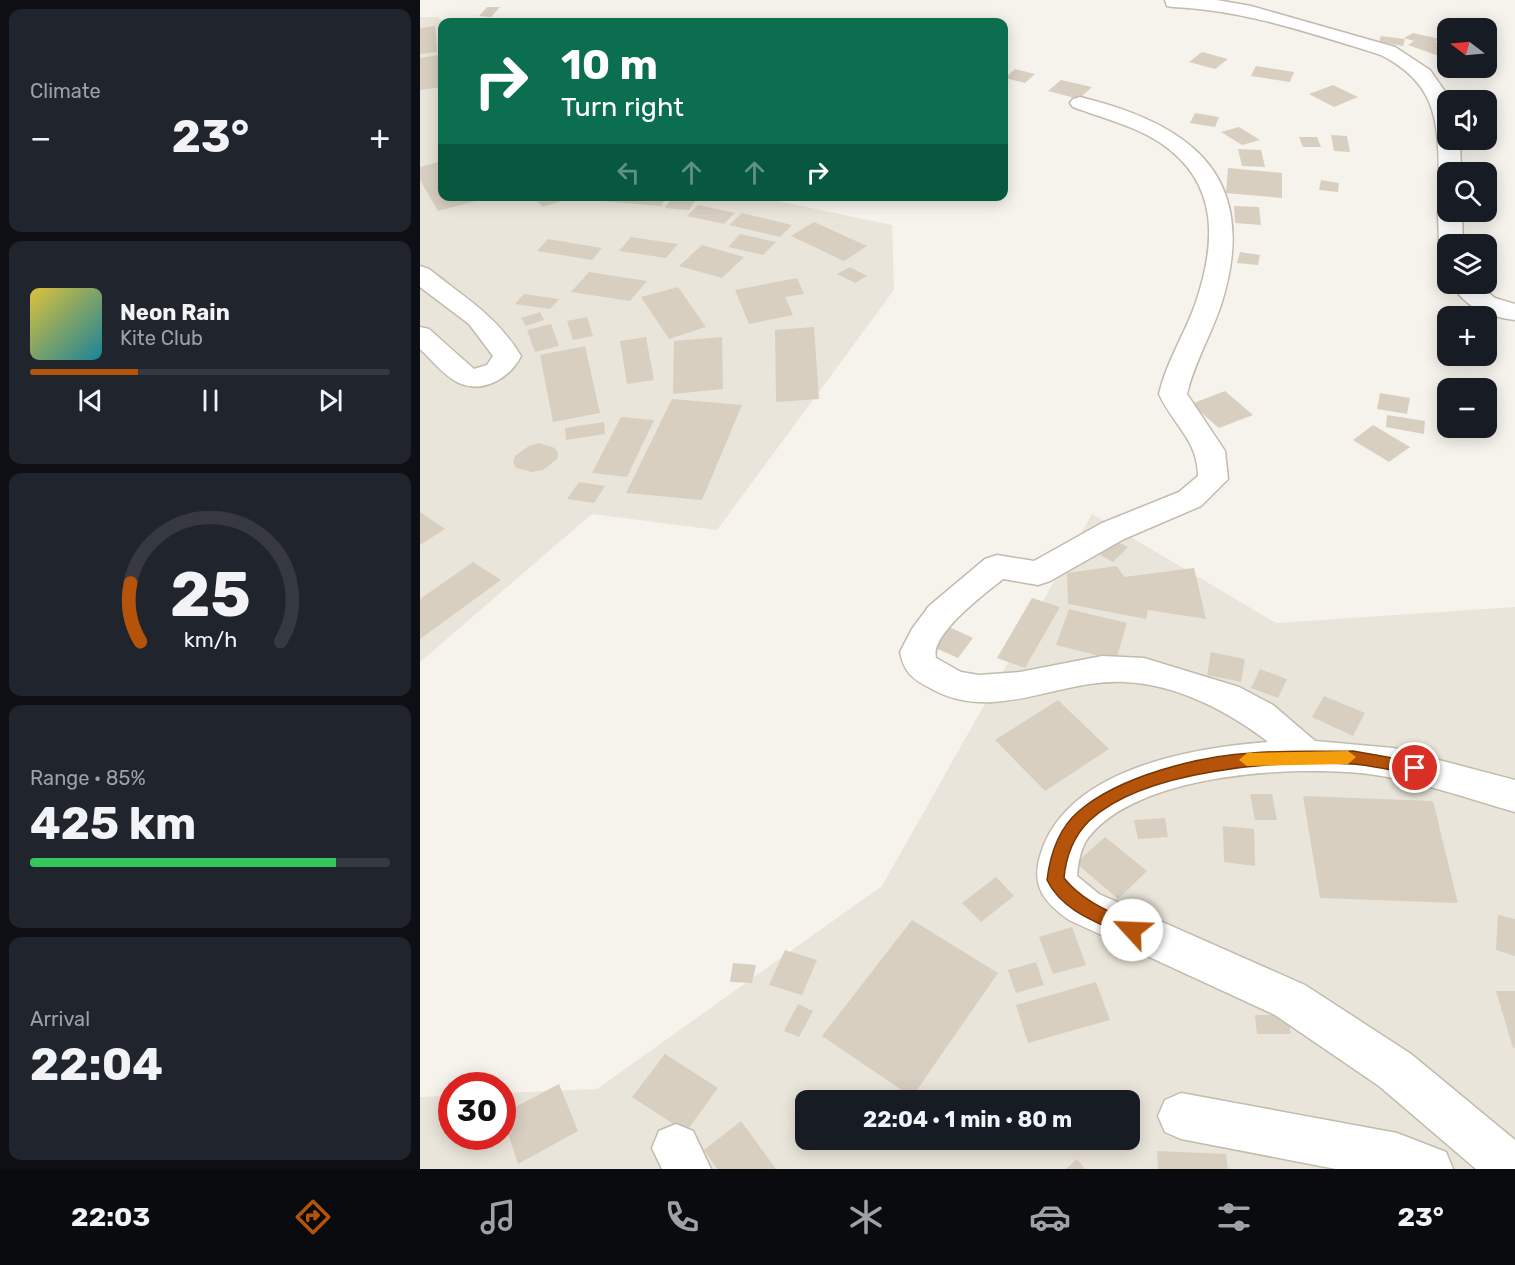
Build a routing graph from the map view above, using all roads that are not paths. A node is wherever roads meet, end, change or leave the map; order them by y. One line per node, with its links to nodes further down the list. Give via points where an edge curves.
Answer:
1 (1173, 2): 2 (street, via 1229,6 1377,48 1411,61 1429,78)
2 (1437, 96)
3 (1080, 103): 8 (street, via 1170,140 1191,155 1215,192 1223,232 1217,278 1173,394 1185,419 1211,446 1215,460 1213,479 1190,499 1113,531 1038,573 997,567 934,622 917,652 920,665 958,686 993,692 1122,668 1198,684 1232,697 1284,732)
4 (420, 274): 7 (street, via 480,318 497,336 507,356 498,371 489,376 467,377)
5 (1475, 294): 6 (street, via 1505,312)
6 (1515, 312)
7 (420, 335)
8 (1307, 756): 9 (street, via 1353,758 1415,768); 12 (street, via 1203,766 1152,780 1113,798 1084,816 1067,837 1058,858 1056,880 1068,896 1084,907 1290,1000 1395,1070)
9 (1515, 796)
10 (1181, 1116): 11 (street, via 1397,1156)
11 (1429, 1169)
12 (1513, 1169)

